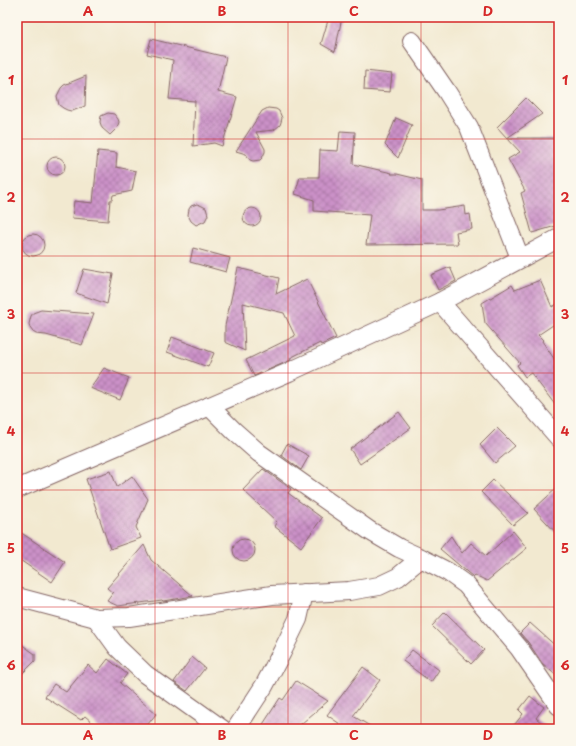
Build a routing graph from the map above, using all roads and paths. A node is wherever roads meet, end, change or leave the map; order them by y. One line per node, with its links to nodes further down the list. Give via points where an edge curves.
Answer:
1 (412, 40): 3 (street, via 469,127)
2 (559, 238): 3 (street)
3 (520, 258): 4 (street)
4 (440, 302): 5 (street); 6 (street)
5 (209, 406): 7 (street); 8 (street, via 259,453 370,531)
6 (559, 438)
7 (17, 489)
8 (421, 558): 9 (street, via 398,577 379,586 349,591); 12 (street, via 466,585 519,648)
9 (304, 593): 11 (street, via 272,595 129,617); 14 (street, via 298,619 282,652)
10 (17, 597): 11 (street)
11 (96, 618): 13 (street, via 117,648 145,674)
12 (559, 706)
13 (222, 729)
14 (236, 729)

